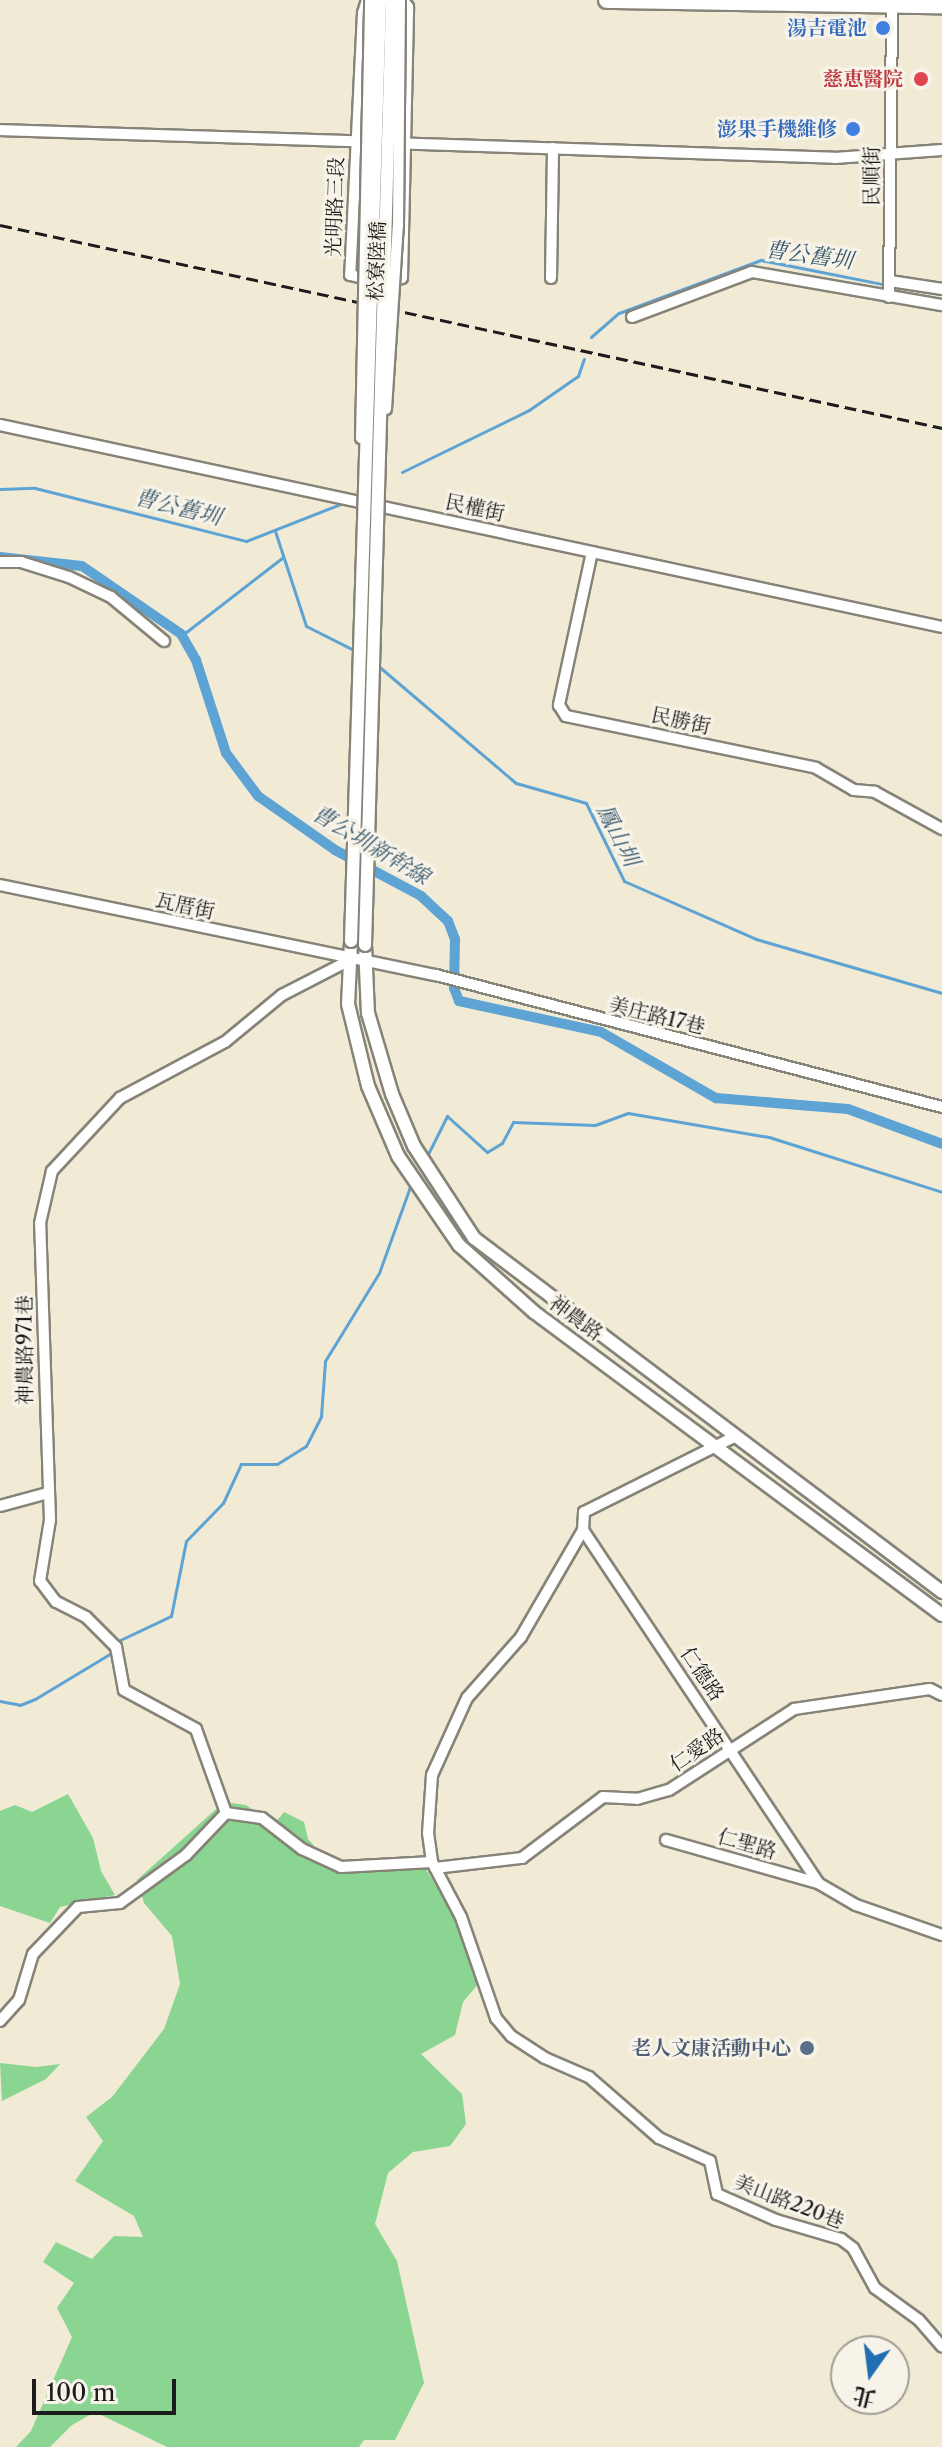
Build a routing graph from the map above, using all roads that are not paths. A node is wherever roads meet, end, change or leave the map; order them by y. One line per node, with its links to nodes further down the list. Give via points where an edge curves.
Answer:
1 (369, 0): 10 (street, 光明路三段); 21 (street, 松寮陸橋, bridge, via 360,358)
2 (380, 0): 21 (street, 松寮陸橋, bridge)
3 (392, 0): 21 (street, 松寮陸橋, bridge)
4 (402, 0): 11 (street, 光明路三段, via 408,7); 21 (street, 松寮陸橋, bridge, via 394,333)
5 (607, 0): 6 (main road)
6 (630, 0): 7 (main road)
7 (892, 4): 8 (main road); 14 (street, 民順街)
8 (942, 5)
9 (0, 130): 10 (street)
10 (356, 142): 11 (street); 11 (street, 光明路三段, via 350,275 391,283 402,278)
11 (405, 144): 12 (street)
12 (553, 148): 14 (street); 15 (street)
13 (942, 150): 14 (street)
14 (890, 157): 16 (street, 民順街)
15 (551, 278)
16 (890, 289): 17 (street); 18 (street); 19 (street, via 752,272)
17 (942, 289)
18 (942, 305)
19 (632, 317)
20 (0, 425): 22 (street, 民權街)
21 (369, 522): 28 (street, 松寮陸橋, bridge); 29 (street, 松寮陸橋, bridge)
22 (592, 552): 24 (street, 民權街); 26 (street, 民勝街, via 559,705 566,716 816,768 854,790 875,792)
23 (0, 562): 25 (street, via 21,562 69,577 111,597)
24 (942, 627)
25 (164, 641)
26 (942, 829)
27 (0, 885): 30 (street, 瓦厝街)
28 (351, 941): 30 (street, 神農路)
29 (365, 945): 30 (street, 神農路)
30 (357, 961): 31 (street, 美庄路17巷, via 436,975); 32 (street, 神農路, via 392,1094 414,1146 474,1238); 33 (street, 神農路, via 348,1004 368,1086 398,1156 459,1245 534,1312); 34 (street, 神農路971巷, via 282,995 225,1042 120,1098 52,1171 38,1242 46,1317 43,1423)
31 (942, 1107)
32 (736, 1436): 33 (street); 37 (street, 神農路)
33 (716, 1446): 36 (street, via 584,1512); 38 (street, 神農路)
34 (48, 1493): 35 (street); 41 (street, 神農路971巷, via 48,1538 39,1568 43,1590 86,1617 116,1647 123,1659 124,1690 196,1729)
35 (0, 1506)
36 (583, 1530): 40 (street, 仁德路); 43 (street, via 521,1637 467,1698 447,1736 432,1775 428,1833)
37 (942, 1592)
38 (942, 1615)
39 (942, 1695): 40 (street, 仁愛路, via 930,1689 794,1709)
40 (730, 1748): 43 (street, 仁愛路, via 669,1790 637,1799 603,1797 522,1858); 44 (street, 仁德路)
41 (226, 1813): 43 (street, 仁愛路, via 262,1818 302,1849 341,1867); 46 (street, via 186,1855 120,1903 78,1907 33,1954 19,2000)
42 (666, 1840): 44 (street, 仁聖路)
43 (434, 1865): 47 (street, 美山路220巷, via 461,1917 496,2018 511,2036 589,2077 659,2138 710,2161 717,2194 776,2220 841,2239 853,2248 875,2288 919,2320)
44 (818, 1883): 45 (street, 仁德路, via 856,1905)
45 (942, 1935)
46 (0, 2021)
47 (942, 2346)

